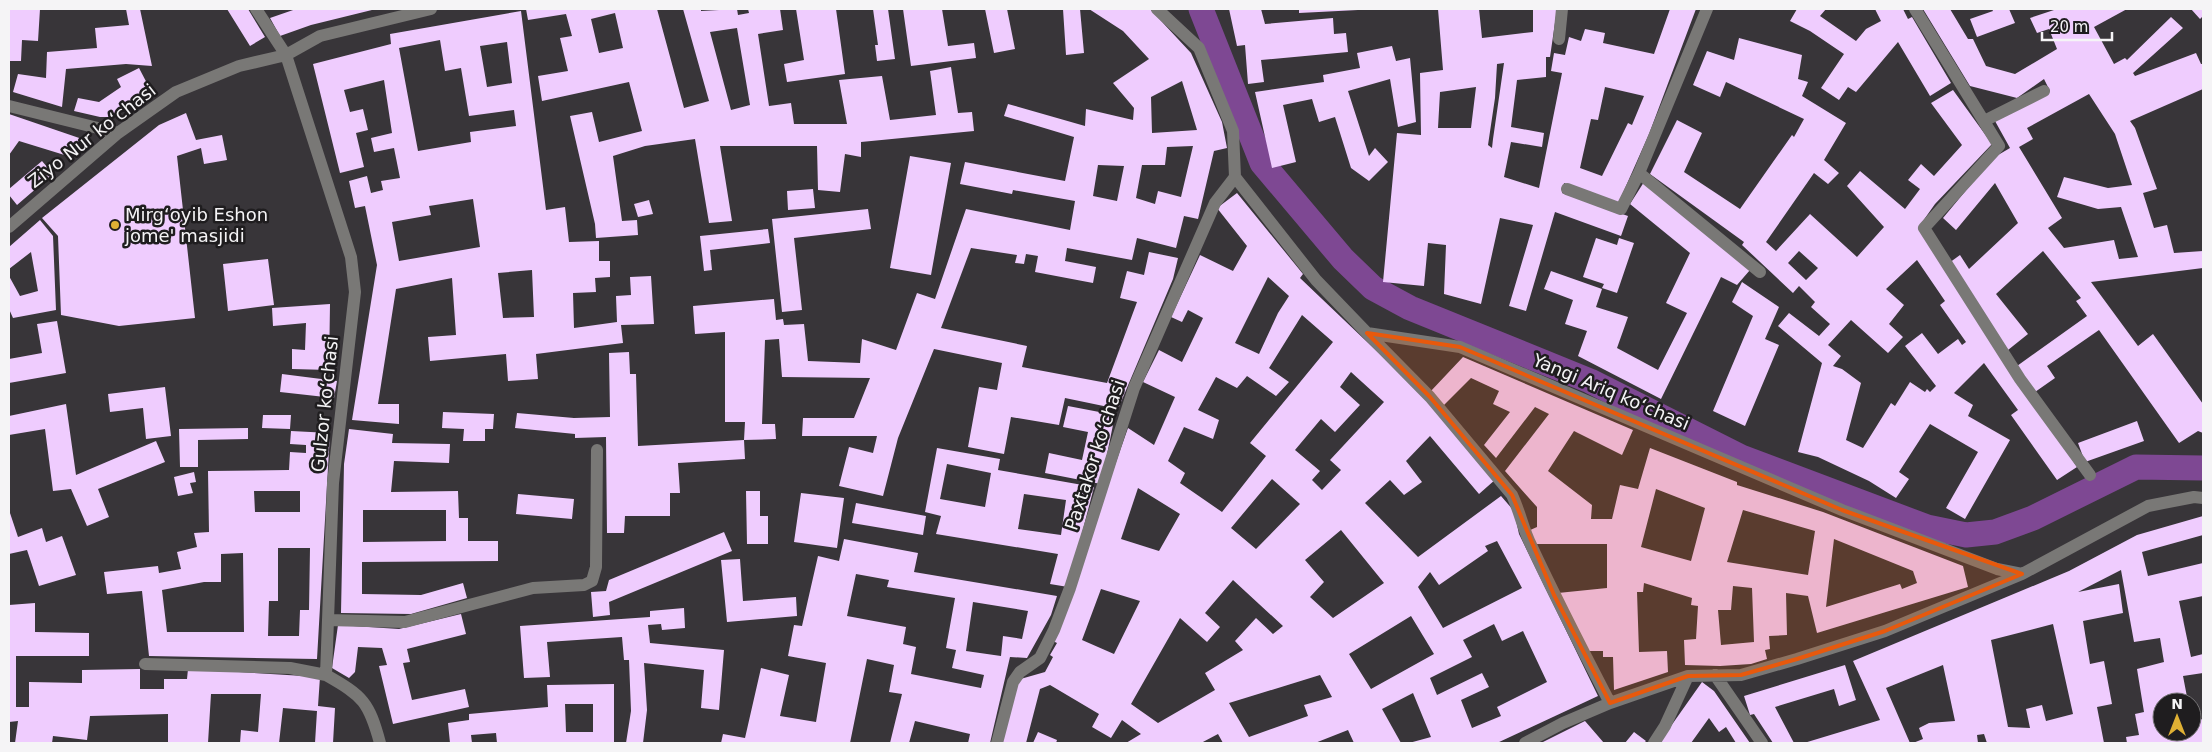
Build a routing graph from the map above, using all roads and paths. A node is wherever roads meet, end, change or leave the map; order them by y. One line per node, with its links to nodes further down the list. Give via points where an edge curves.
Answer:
1 (256, 9): 8 (street, Gulzor koʻchasi)
2 (431, 9): 8 (street, Ziyo Nur koʻchasi, via 320,36)
3 (1157, 9): 14 (street, via 1199,48 1233,131)
4 (1562, 9): 7 (street)
5 (1707, 9): 13 (street)
6 (1915, 9): 11 (street)
7 (1559, 39)
8 (286, 55): 12 (street, Ziyo Nur koʻchasi, via 239,66 176,92); 23 (street, Gulzor koʻchasi, via 351,257 355,292 333,483)
9 (2044, 91): 11 (street)
10 (9, 106): 12 (street)
11 (1984, 121): 20 (street, via 1999,146 1924,228 2020,379)
12 (118, 133): 16 (street, Ziyo Nur koʻchasi)
13 (1639, 173): 15 (street, via 1621,209); 17 (street)
14 (1235, 178): 18 (street, via 1316,280); 30 (street, Paxtakor koʻchasi, via 1215,203 1134,388 1054,630 1040,658 1020,672 1014,682)
15 (1567, 189)
16 (9, 228)
17 (1760, 272)
18 (1367, 334): 22 (street, Yangi Ariq koʻchasi, via 1460,347 1842,510 1997,569); 28 (street, via 1430,397 1512,495 1521,513 1524,532 1554,596)
19 (596, 450): 23 (street, via 596,567 592,582 533,588 405,622)
20 (2090, 475)
21 (2203, 498): 22 (street, via 2148,506)
22 (2022, 574): 26 (street, via 1885,631 1741,675)
23 (328, 620): 25 (street, Gulzor koʻchasi)
24 (145, 664): 25 (street, via 290,668)
25 (326, 675): 29 (street, via 354,691 366,704)
26 (1715, 675): 27 (street); 33 (street)
27 (1688, 676): 28 (street); 32 (street)
28 (1610, 703): 31 (street)
29 (380, 743)
30 (997, 743)
31 (1525, 743)
32 (1654, 743)
33 (1762, 743)

